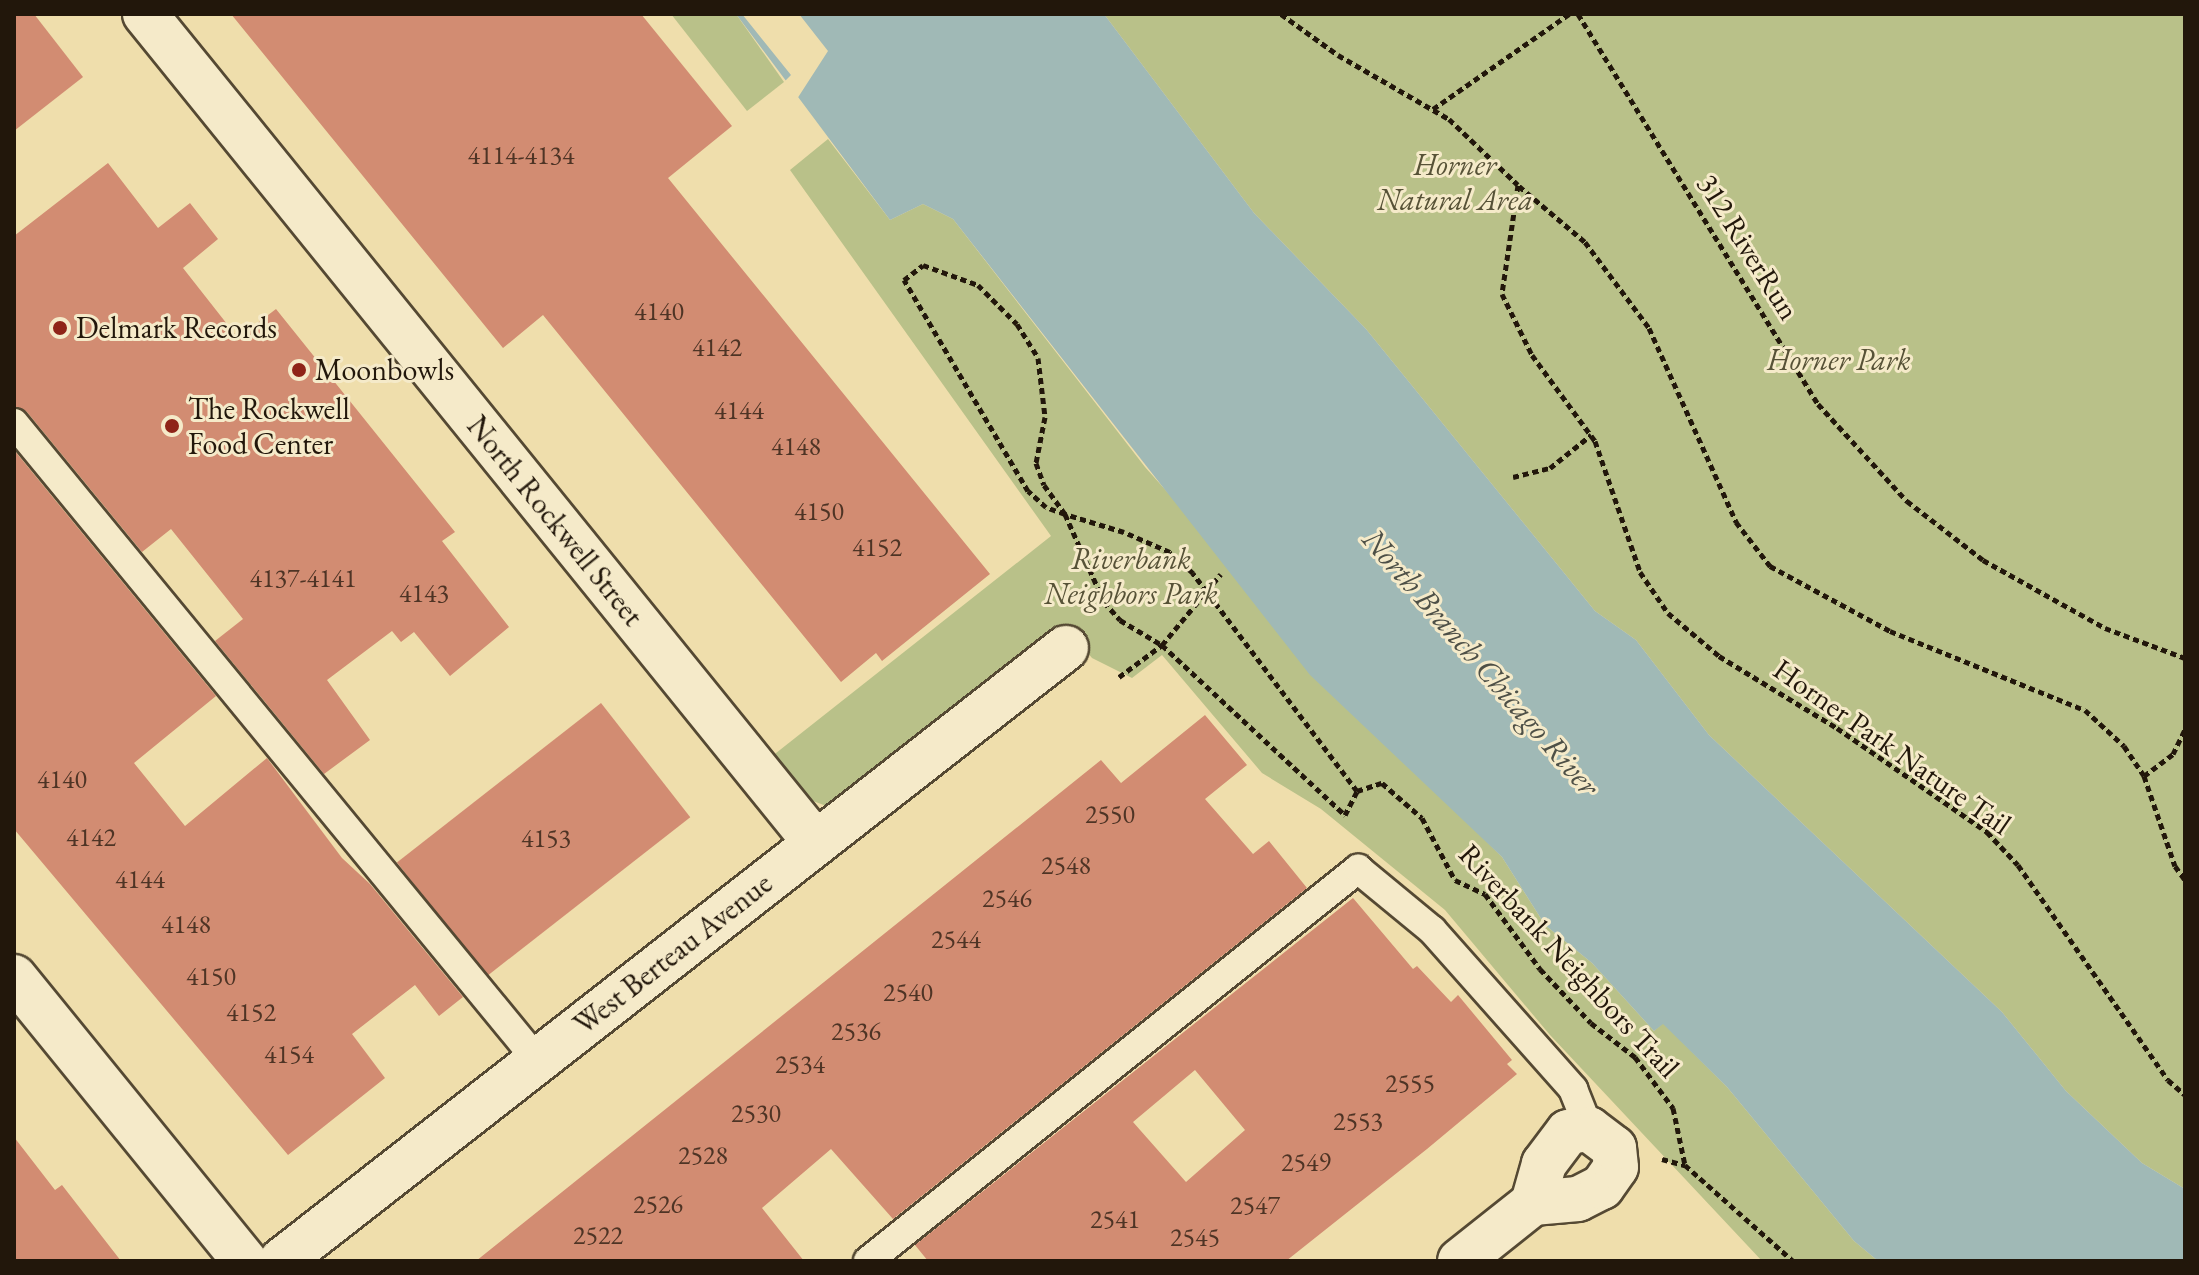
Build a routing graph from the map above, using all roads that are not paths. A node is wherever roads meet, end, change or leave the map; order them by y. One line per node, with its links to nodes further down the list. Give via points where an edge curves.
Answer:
1 (145, 14): 4 (street, North Rockwell Street)
2 (14, 423): 6 (lane)
3 (1066, 648): 4 (street, West Berteau Avenue, via 850,821)
4 (815, 842): 6 (street, West Berteau Avenue)
5 (14, 977): 9 (street)
6 (537, 1060): 10 (street, West Berteau Avenue)
7 (1589, 1129): 8 (street, via 1568,1132 1552,1147); 8 (street, via 1614,1148 1616,1167 1602,1187 1578,1199); 11 (lane, via 1563,1078 1432,930 1358,869)
8 (1533, 1203): 12 (street)
9 (245, 1261)
10 (281, 1261)
11 (868, 1261)
12 (1460, 1261)

